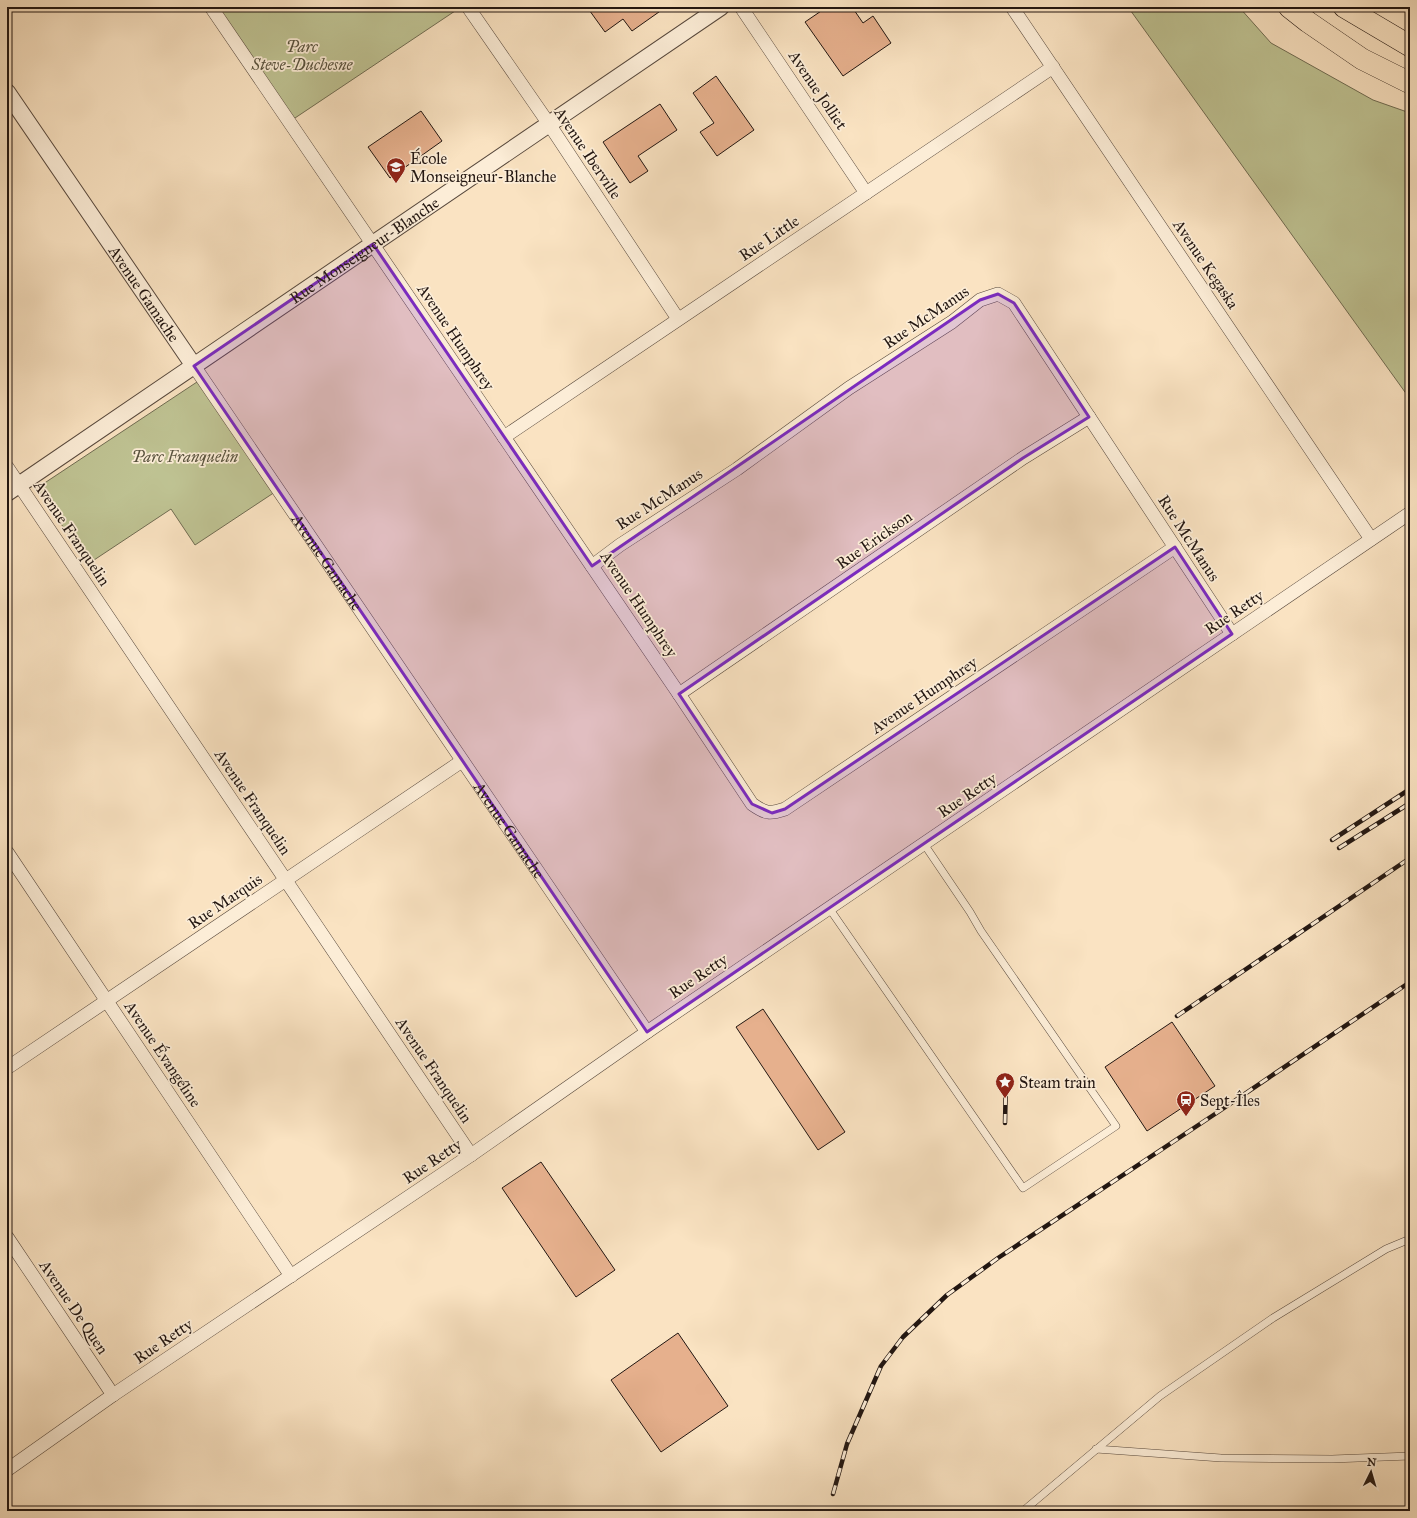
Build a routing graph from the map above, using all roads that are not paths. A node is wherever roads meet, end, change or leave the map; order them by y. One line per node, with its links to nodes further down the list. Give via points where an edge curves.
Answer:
1 (211, 7): 14 (street, Avenue Humphrey)
2 (468, 7): 12 (street, Avenue Iberville)
3 (721, 7): 12 (street, Rue Monseigneur-Blanche)
4 (741, 7): 13 (street, Avenue Jolliet)
5 (1012, 7): 9 (street, Avenue Kegaska)
6 (1289, 7): 10 (main road, via 1362,59)
7 (1344, 7): 8 (main road)
8 (1410, 46)
9 (1052, 66): 13 (street, Rue Little); 22 (street, Avenue Kegaska)
10 (1410, 83)
11 (7, 92): 16 (street, Avenue Gamache)
12 (549, 124): 14 (street, Rue Monseigneur-Blanche); 15 (street, Avenue Iberville)
13 (866, 193): 15 (street, Rue Little)
14 (373, 244): 16 (street, Rue Monseigneur-Blanche); 18 (street, Avenue Humphrey)
15 (678, 319): 18 (street, Rue Little)
16 (194, 366): 20 (street, Rue Monseigneur-Blanche); 27 (street, Avenue Gamache)
17 (1089, 417): 23 (street, Rue McManus); 24 (street, Rue McManus, via 1014,303 998,294 980,300 952,322 849,388 737,469); 26 (street, Rue Erickson, via 1023,458)
18 (504, 437): 24 (street, Avenue Humphrey)
19 (7, 467): 20 (street, Avenue Franquelin)
20 (13, 489): 30 (street, Avenue Franquelin)
21 (1410, 513): 22 (street, Rue Retty)
22 (1371, 539): 25 (street, Rue Retty)
23 (1175, 547): 25 (street, Rue McManus); 26 (street, Avenue Humphrey, via 786,809 772,813 752,804)
24 (592, 566): 26 (street, Avenue Humphrey)
25 (1232, 634): 28 (street, Rue Retty)
26 (679, 694)
27 (462, 761): 30 (street, Rue Marquis); 33 (street, Avenue Gamache)
28 (924, 844): 31 (street, Rue Retty); 31 (lane, via 1116,1126 1023,1188)
29 (7, 852): 32 (street, Avenue Évangéline)
30 (286, 880): 32 (street, Rue Marquis); 35 (street, Avenue Franquelin)
31 (829, 908): 33 (street, Rue Retty)
32 (107, 1001): 34 (street, Rue Marquis); 38 (street, Avenue Évangéline)
33 (647, 1032): 35 (street, Rue Retty)
34 (7, 1068)
35 (471, 1155): 38 (street, Rue Retty)
36 (7, 1237): 39 (street, Avenue De Quen)
37 (1410, 1239): 40 (lane, via 1386,1249 1273,1318 1160,1396)
38 (291, 1276): 39 (street, Rue Retty)
39 (113, 1395): 42 (street, Rue Retty)
40 (1096, 1449): 41 (lane, via 1221,1458 1332,1459); 43 (lane)
41 (1410, 1456)
42 (7, 1470)
43 (1023, 1511)

